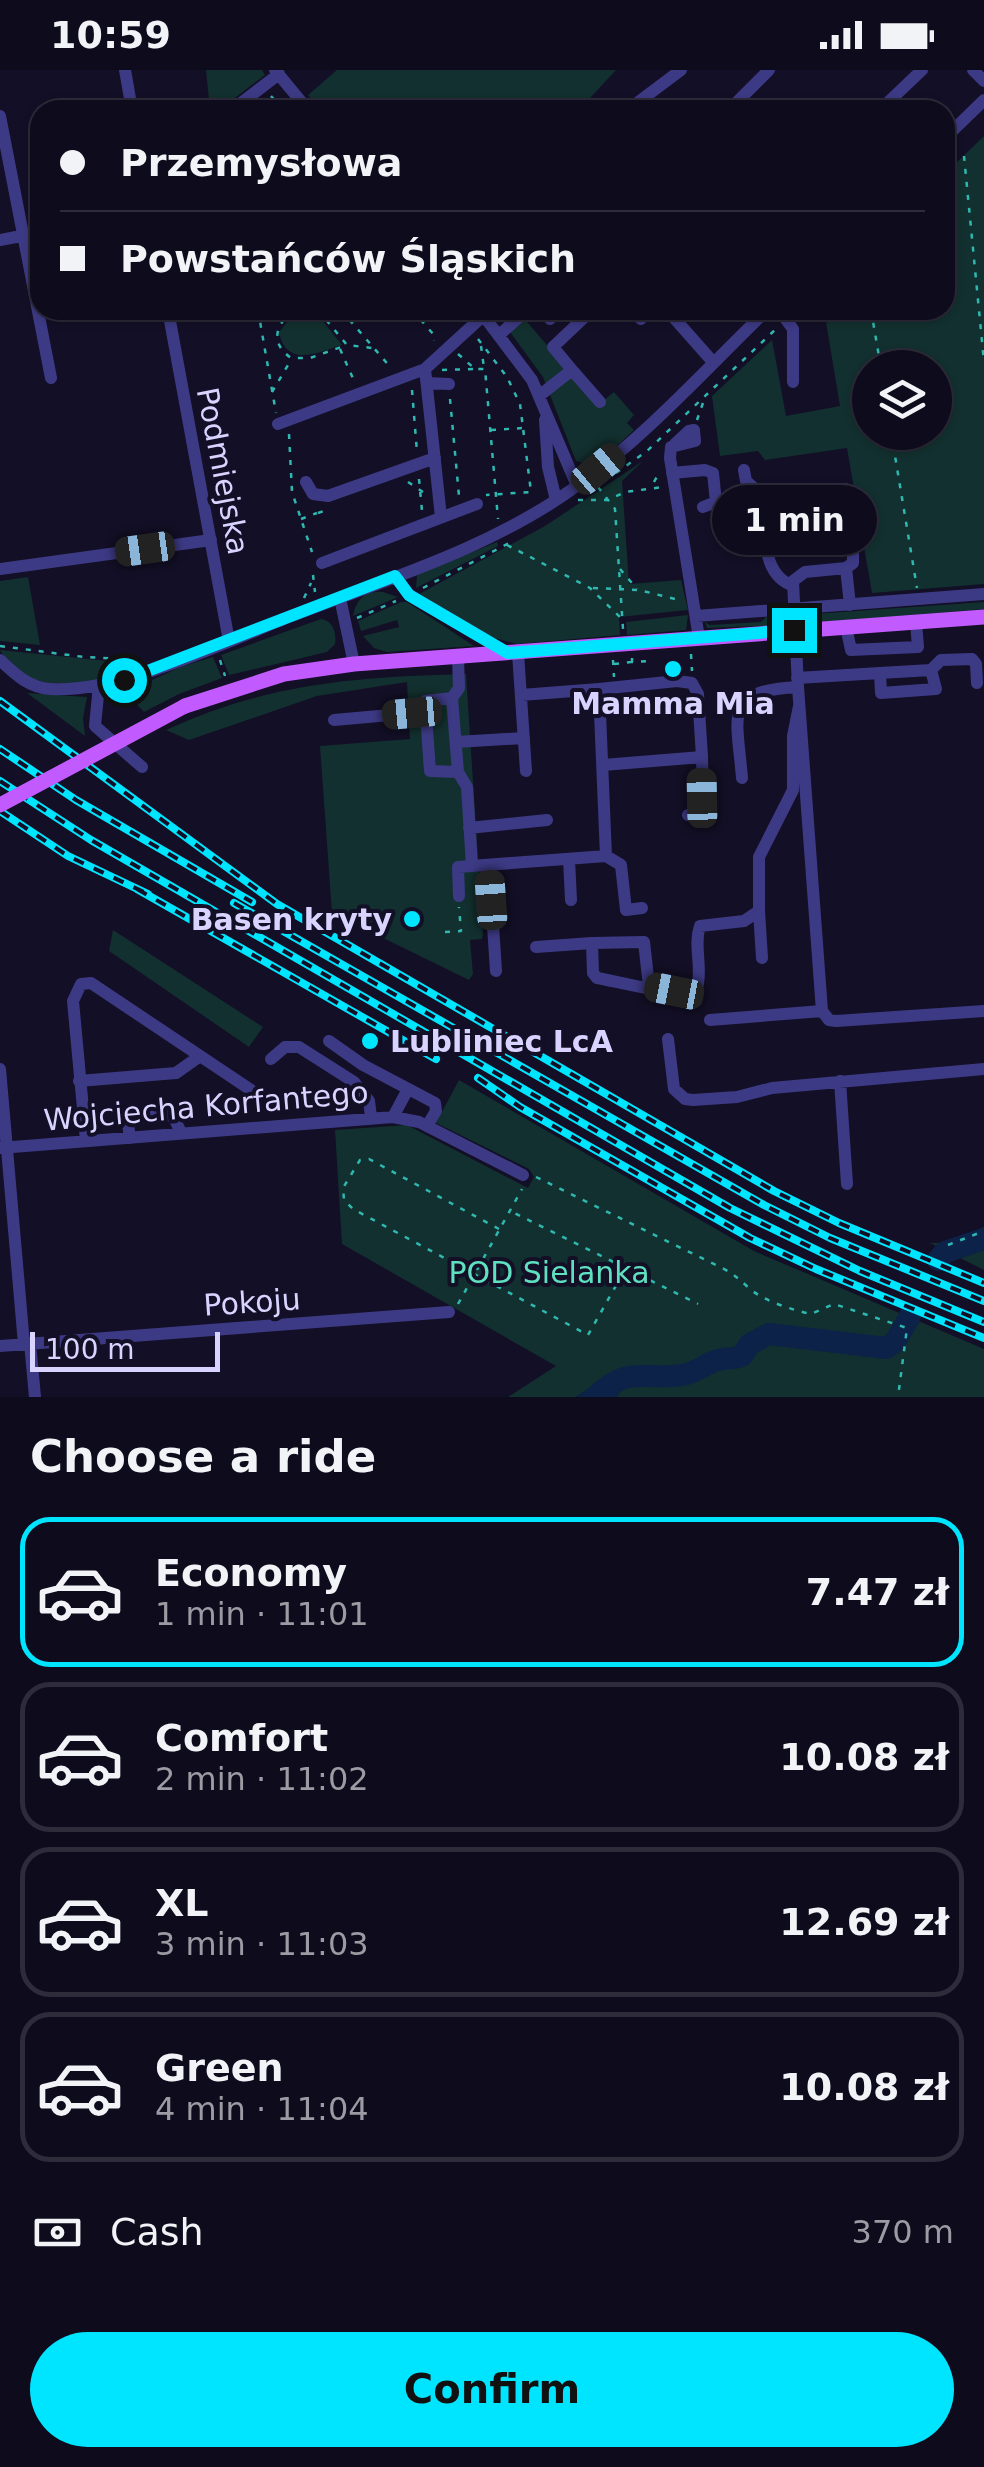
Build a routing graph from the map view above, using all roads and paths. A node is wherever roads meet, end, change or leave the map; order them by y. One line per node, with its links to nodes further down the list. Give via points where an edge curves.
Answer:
1 (125, 70): 10 (street)
2 (681, 70): 9 (street)
3 (770, 70): 16 (street)
4 (922, 70): 17 (street)
5 (974, 70): 7 (street)
6 (277, 72): 8 (street); 13 (street)
7 (984, 81)
8 (263, 86): 11 (street); 12 (path)
9 (645, 97): 14 (street); 15 (street)
10 (130, 100)
11 (245, 100)
12 (275, 100)
13 (300, 100)
14 (641, 100)
15 (648, 100)
16 (739, 100)
17 (890, 100)
18 (984, 100): 20 (street)
19 (0, 116): 22 (street)
20 (955, 128)
21 (964, 156): 54 (path)
22 (22, 236): 23 (street); 24 (street)
23 (0, 240)
24 (30, 274)
25 (40, 320): 61 (street)
26 (170, 320): 98 (street, Podmiejska)
27 (260, 320): 65 (path)
28 (282, 320): 50 (path, via 276,332)
29 (326, 320): 45 (path)
30 (350, 320): 47 (path)
31 (420, 320): 48 (path, via 434,336)
32 (461, 320): 41 (path)
33 (475, 320): 59 (street)
34 (485, 320): 42 (street)
35 (515, 320): 42 (street)
36 (581, 320): 57 (street, via 553,347)
37 (675, 320): 53 (street)
38 (757, 320): 53 (street)
39 (786, 320): 62 (street, via 792,328)
40 (874, 320): 49 (path)
41 (464, 324)
42 (493, 336): 43 (path); 67 (street, via 532,380)
43 (477, 338): 44 (path); 55 (path, via 457,353)
44 (481, 343): 51 (path); 56 (path)
45 (347, 345): 46 (path); 47 (path)
46 (340, 348): 50 (path); 64 (path)
47 (374, 348): 58 (path)
48 (434, 350)
49 (878, 350)
50 (291, 358): 65 (path)
51 (494, 360): 56 (path); 70 (path, via 514,389)
52 (446, 361): 60 (path, via 436,370)
53 (713, 362): 81 (street)
54 (984, 362)
55 (475, 369): 56 (path); 60 (path)
56 (484, 369): 71 (path)
57 (572, 370): 67 (street); 68 (street)
58 (395, 373)
59 (426, 376): 60 (street); 69 (street); 74 (street)
60 (449, 377): 78 (path)
61 (52, 378)
62 (792, 382)
63 (411, 383): 75 (path)
64 (358, 390)
65 (272, 393): 69 (path)
66 (704, 397): 72 (path)
67 (541, 402): 81 (street); 87 (street)
68 (600, 402)
69 (278, 424): 97 (path, via 290,434)
70 (525, 428): 71 (path); 85 (path)
71 (489, 430): 96 (path, via 498,523)
72 (691, 430): 80 (street, via 694,442 676,444 670,452)
73 (895, 450): 114 (path)
74 (435, 458): 75 (street); 95 (street)
75 (418, 464): 77 (street); 84 (path)
76 (744, 470): 86 (street, via 746,482)
77 (395, 472): 83 (street, via 328,496); 84 (path)
78 (457, 474): 79 (path); 91 (path)
79 (446, 476)
80 (673, 480): 88 (path); 93 (street, via 714,473 716,502); 118 (street)
81 (577, 486): 87 (street)
82 (598, 486): 88 (path)
83 (310, 488): 97 (path, via 318,513)
84 (420, 490): 89 (path); 94 (path)
85 (531, 492)
86 (764, 497): 103 (street, via 845,489 854,555); 106 (street, via 769,565)
87 (556, 500): 104 (street, via 496,535)
88 (608, 500): 90 (path); 102 (path, via 615,508)
89 (434, 501)
90 (576, 501)
91 (461, 502)
92 (477, 504): 95 (street)
93 (703, 507)
94 (422, 517)
95 (441, 517): 100 (street)
96 (484, 517)
97 (300, 520): 100 (path)
98 (211, 540): 101 (street); 126 (street, Podmiejska)
99 (506, 545): 107 (path)
100 (317, 562): 105 (path)
101 (0, 568)
102 (619, 568): 108 (path); 109 (path)
103 (846, 568): 106 (street, via 800,573); 116 (street)
104 (395, 576): 111 (street); 130 (street, via 409,595)
105 (312, 582): 113 (path); 115 (path)
106 (791, 586): 117 (street)
107 (590, 588): 108 (path); 121 (path)
108 (620, 588): 109 (path); 121 (path)
109 (639, 590): 118 (path, via 668,595)
110 (984, 594): 114 (street)
111 (340, 598): 126 (street); 135 (street)
112 (402, 598): 119 (path)
113 (316, 599)
114 (918, 599): 116 (street)
115 (304, 604)
116 (850, 605): 117 (street)
117 (793, 610): 118 (street); 124 (street)
118 (695, 611): 127 (street)
119 (356, 618)
120 (984, 618): 122 (main road)
121 (622, 619): 125 (path)
122 (916, 622): 123 (main road); 129 (street)
123 (846, 627): 124 (main road); 129 (street, via 850,650)
124 (794, 630): 127 (main road); 140 (street)
125 (624, 635)
126 (229, 641): 136 (street)
127 (695, 645): 130 (main road); 141 (path)
128 (0, 646): 136 (path, via 138,660)
129 (918, 646): 137 (street)
130 (513, 653): 132 (main road); 146 (street)
131 (218, 654): 139 (path)
132 (458, 657): 135 (main road); 147 (street)
133 (0, 660): 143 (street, via 39,688)
134 (651, 661): 144 (path, via 613,661)
135 (354, 664): 159 (main road, bridge, via 284,674 185,706)
136 (152, 669): 143 (street)
137 (925, 670): 138 (street); 138 (street, via 936,689 881,693); 142 (street, via 938,661 972,659)
138 (880, 673): 140 (street)
139 (226, 676)
140 (798, 682): 148 (street); 158 (street, via 760,691 741,705)
141 (692, 683): 144 (street); 153 (street)
142 (978, 683)
143 (99, 686): 155 (street, via 95,726)
144 (614, 686): 145 (street)
145 (599, 689): 146 (street); 154 (street)
146 (521, 695): 151 (street)
147 (452, 698): 149 (street, via 426,701); 152 (street)
148 (799, 706): 170 (street, via 794,790 759,858); 178 (street)
149 (424, 712): 150 (street); 157 (street, via 430,771)
150 (334, 720)
151 (524, 738): 152 (street); 156 (street)
152 (456, 742): 157 (street)
153 (702, 757): 154 (street); 160 (street, via 702,804)
154 (603, 766): 163 (street)
155 (142, 767)
156 (526, 771)
157 (458, 772): 162 (street, via 466,784)
158 (742, 778)
159 (0, 805)
160 (688, 816)
161 (547, 820): 162 (street)
162 (470, 828): 166 (street)
163 (606, 856): 164 (street); 169 (street, via 621,866 619,910)
164 (568, 859): 165 (street); 168 (street)
165 (489, 865): 166 (street); 175 (street)
166 (472, 866): 167 (street, via 458,867)
167 (459, 896): 171 (path, via 461,931)
168 (571, 900)
169 (642, 908)
170 (758, 911): 174 (street); 176 (street, via 744,921 700,926 695,990)
171 (446, 932)
172 (592, 943): 173 (street); 176 (street, via 597,978); 176 (street, via 644,942)
173 (536, 946)
174 (762, 958)
175 (496, 972)
176 (649, 986)
177 (984, 1010): 178 (street, via 836,1022)
178 (822, 1011): 179 (street)
179 (710, 1020)
180 (668, 1039): 188 (street, via 672,1082 684,1099)
181 (329, 1041): 186 (street)
182 (200, 1056): 187 (street, via 176,1073); 187 (street, via 86,982 73,1001); 190 (street)
183 (271, 1058): 191 (street, via 299,1047 354,1082)
184 (0, 1068): 196 (street)
185 (984, 1069): 188 (street)
186 (383, 1076): 189 (street); 191 (street)
187 (79, 1081): 195 (street)
188 (840, 1081): 198 (street)
189 (408, 1089): 193 (street); 194 (street, via 437,1107)
190 (251, 1090)
191 (370, 1101): 192 (street)
192 (370, 1117): 193 (street, Wojciecha Korfantego); 195 (street, Wojciecha Korfantego)
193 (393, 1117): 194 (street, Wojciecha Korfantego)
194 (427, 1126): 197 (street, Wojciecha Korfantego)
195 (86, 1141): 196 (street, Wojciecha Korfantego)
196 (3, 1148): 207 (street)
197 (523, 1175): 199 (path); 210 (path, via 722,1268 783,1305 811,1314 834,1304 908,1328)
198 (847, 1184)
199 (510, 1210): 200 (path); 203 (path)
200 (499, 1229): 204 (path); 204 (path, via 369,1159 360,1160 344,1188 353,1209)
201 (984, 1232): 202 (path)
202 (948, 1245)
203 (626, 1268): 204 (path, via 588,1335); 205 (path)
204 (474, 1275): 206 (path)
205 (698, 1304)
206 (453, 1308): 207 (street, Pokoju)
207 (27, 1344): 208 (street, Pokoju); 209 (street)
208 (0, 1346)
209 (34, 1397)
210 (898, 1397)

